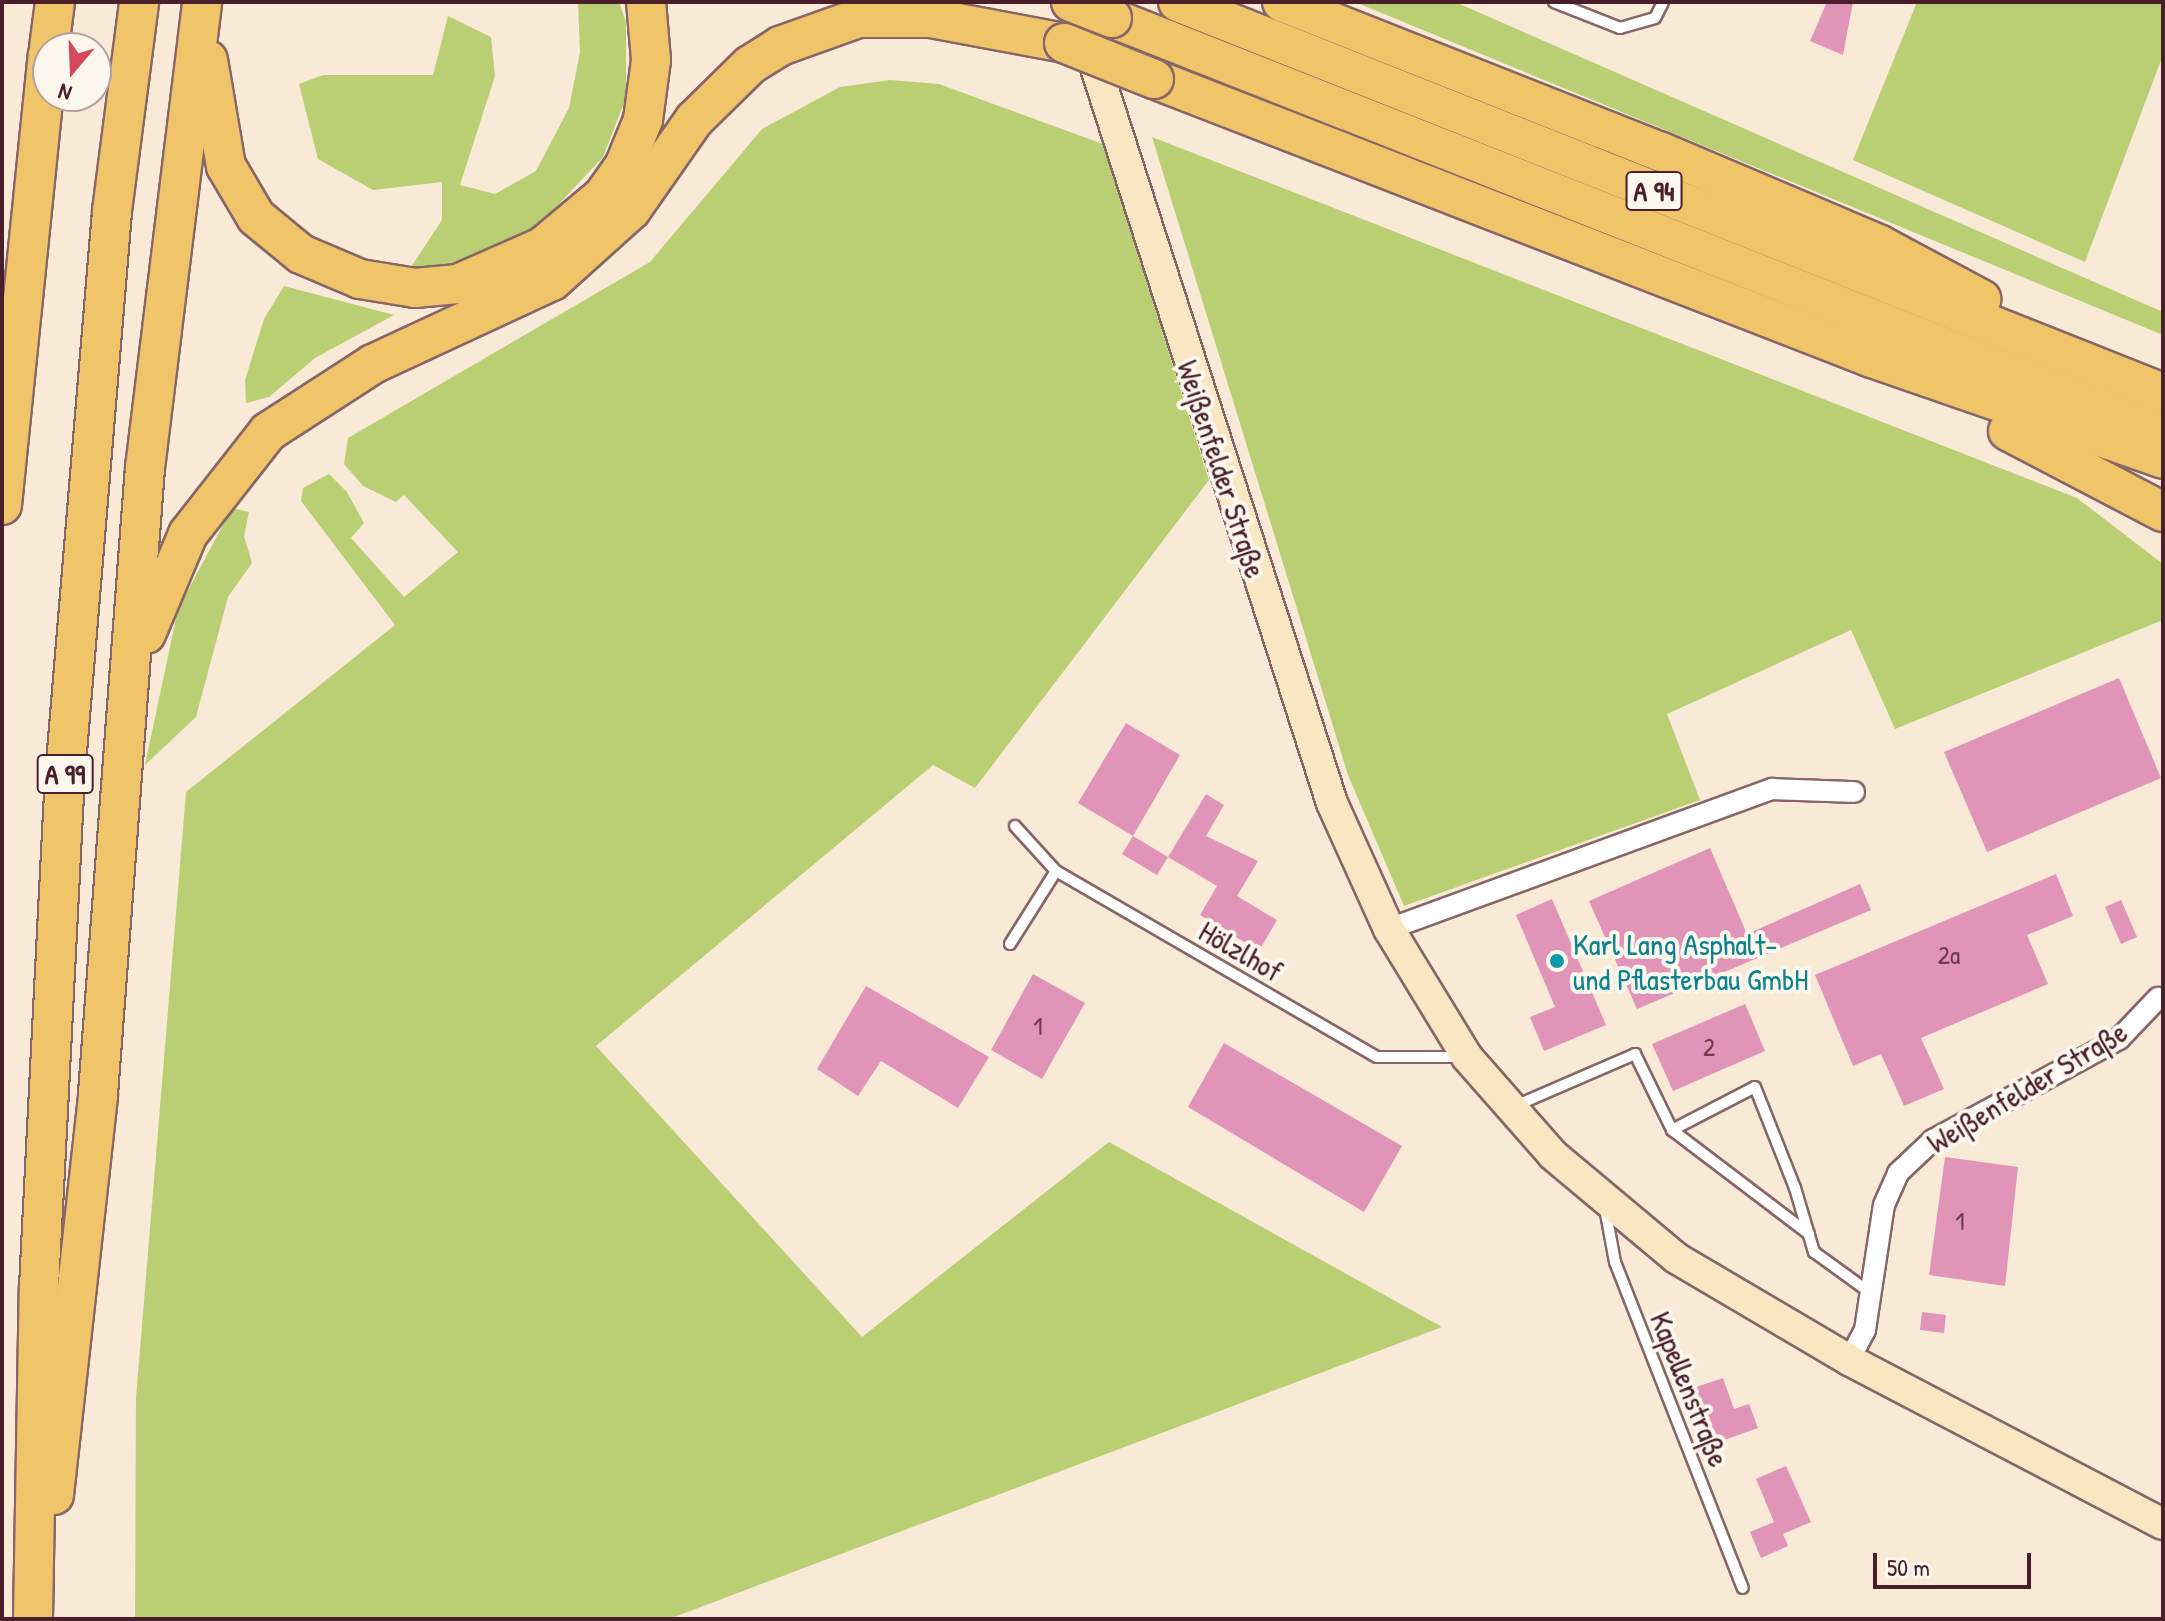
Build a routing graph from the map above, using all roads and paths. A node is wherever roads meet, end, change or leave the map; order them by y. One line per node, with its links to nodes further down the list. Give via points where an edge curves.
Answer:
1 (55, 2): 12 (highway)
2 (139, 2): 36 (highway, A 99, via 112,211 64,788)
3 (202, 2): 21 (highway, via 145,468)
4 (213, 2): 5 (highway, via 207,71 214,119 226,166 256,217 301,254 360,279 415,288 491,274 542,247 603,196 643,120 651,60)
5 (646, 2)
6 (970, 2): 13 (highway)
7 (1073, 2): 17 (highway, A 94, bridge); 25 (street, Weißenfelder Straße, via 1332,803)
8 (1178, 2): 16 (highway, A 94)
9 (1282, 2): 16 (highway, via 1880,245 2071,337)
10 (1554, 2): 11 (lane, via 1620,28 1655,18)
11 (1663, 2)
12 (51, 32)
13 (1064, 43): 15 (highway, bridge); 21 (highway, via 931,18 858,18 780,46 750,65 694,120 631,210 552,281 336,385 241,460 166,576)
14 (42, 112): 19 (highway)
15 (1789, 324): 18 (highway); 20 (highway, via 1831,362 2075,460)
16 (2146, 387)
17 (2163, 433)
18 (2163, 459)
19 (2, 505)
20 (2163, 512)
21 (127, 702): 36 (highway, via 70,1389 53,1503)
22 (1854, 792): 25 (street, via 1772,789)
23 (1015, 826): 24 (lane, Hölzlhof)
24 (1056, 871): 26 (lane); 28 (lane, Hölzlhof, via 1377,1057)
25 (1389, 929): 28 (street, Weißenfelder Straße)
26 (1010, 944)
27 (2158, 998): 33 (street, Weißenfelder Straße, via 2119,1039 1933,1140 1898,1173 1884,1205)
28 (1467, 1057): 29 (street, Weißenfelder Straße)
29 (1509, 1109): 30 (lane, via 1635,1054); 31 (street, Weißenfelder Straße)
30 (1672, 1130): 32 (lane); 32 (lane, via 1755,1087)
31 (1604, 1203): 34 (street, Weißenfelder Straße, via 1731,1295); 37 (lane, Kapellenstraße, via 1615,1262)
32 (1809, 1234): 33 (lane, via 1814,1252)
33 (1874, 1295): 34 (street, Weißenfelder Straße)
34 (1849, 1360): 35 (street, Weißenfelder Straße)
35 (2163, 1524)
36 (33, 1550): 38 (highway, A 99)
37 (1743, 1588)
38 (33, 1619)

